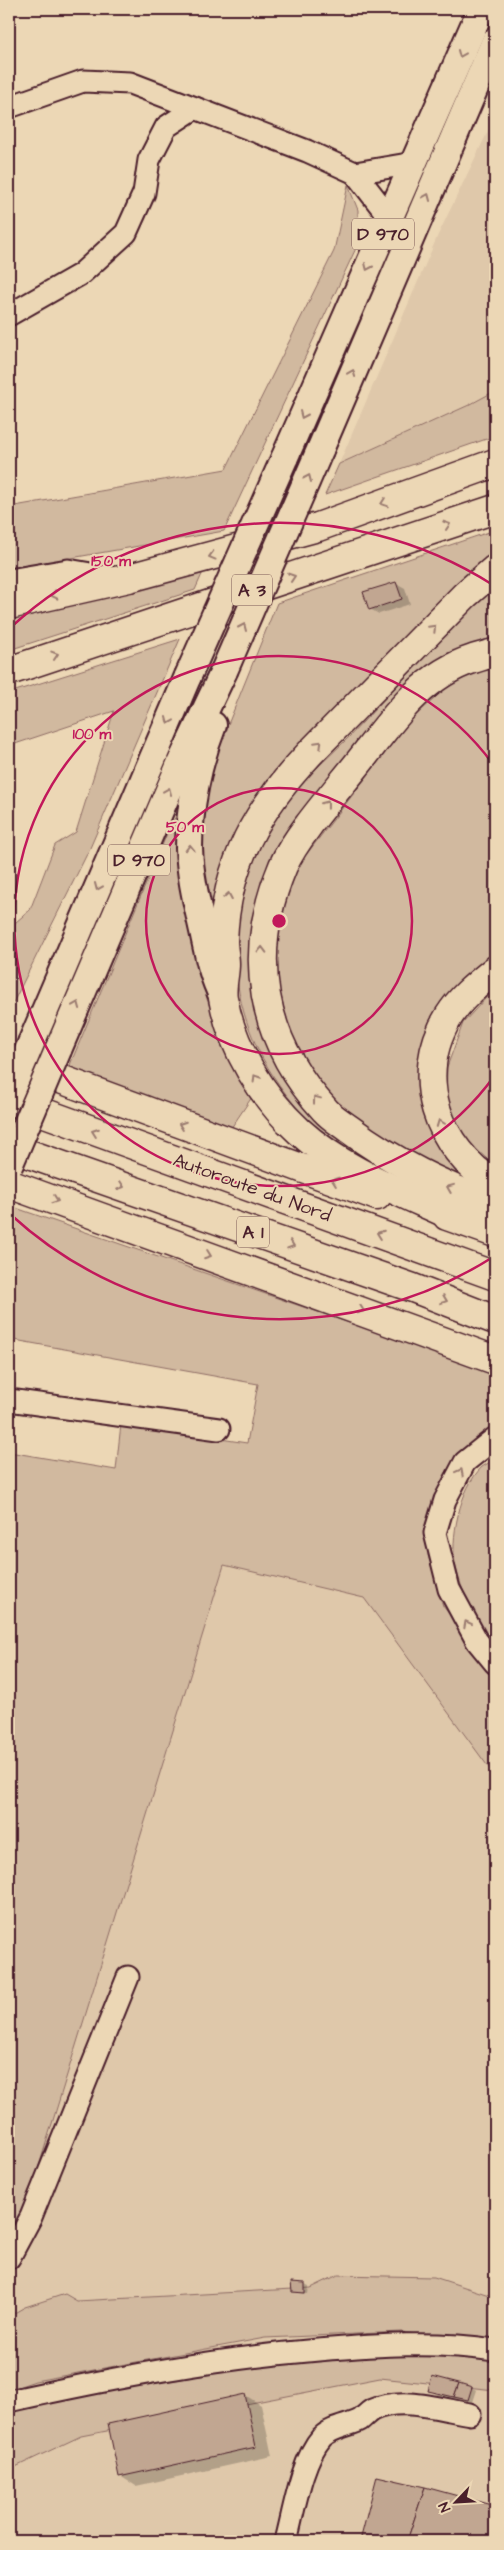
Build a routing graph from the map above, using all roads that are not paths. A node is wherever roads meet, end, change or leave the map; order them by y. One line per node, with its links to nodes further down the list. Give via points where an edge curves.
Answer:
1 (481, 9): 6 (main road, D 970, one-way to 6)
2 (495, 41): 3 (main road, D 970)
3 (487, 74): 18 (main road, D 970, one-way to 3, bridge)
4 (9, 107): 5 (street, via 82,81 130,83)
5 (195, 108): 7 (street); 9 (street, via 166,127 149,160 144,193 126,233 81,274)
6 (414, 163): 7 (street); 8 (main road, D 970)
7 (355, 173): 8 (street)
8 (390, 218): 22 (main road, D 970, one-way to 22, bridge, via 188,676)
9 (9, 314)
10 (495, 463): 13 (highway, A 3, one-way to 13, via 318,527)
11 (495, 509): 17 (highway, A 3, one-way to 11)
12 (495, 569): 20 (highway, one-way to 12, via 223,943 231,879 259,815 303,760 465,595)
13 (124, 579): 14 (street, via 68,570); 15 (highway, A 3, one-way to 15)
14 (9, 580)
15 (9, 605)
16 (495, 653): 28 (highway, one-way to 16, via 426,1178 371,1145 325,1111 293,1068 277,1036 264,991 261,947 268,905 284,864 397,712 428,682 456,665)
17 (9, 671)
18 (224, 671): 20 (main road, one-way to 18, via 214,981 196,900 189,848 195,791 208,740 223,701); 25 (main road, D 970, one-way to 18, bridge, via 176,773)
19 (495, 970): 27 (highway, one-way to 19, via 458,1154 442,1129 435,1108 432,1079 436,1050 449,1016 467,993)
20 (223, 997): 29 (highway, one-way to 20, via 349,1166 299,1131 276,1107 238,1048)
21 (9, 1060): 29 (highway, one-way to 21, via 356,1189)
22 (9, 1095)
23 (9, 1100): 31 (highway, Autoroute du Nord / A 1, one-way to 23)
24 (9, 1147): 32 (highway, A 1, one-way to 32, via 413,1288)
25 (9, 1166)
26 (9, 1184): 33 (highway, one-way to 33)
27 (495, 1184)
28 (495, 1206)
29 (465, 1222): 30 (highway)
30 (495, 1233)
31 (495, 1276)
32 (495, 1320)
33 (495, 1360)
34 (9, 1400): 35 (street)
35 (218, 1429)
36 (495, 1438): 37 (street, one-way to 36, via 477,1642 449,1589 435,1533 446,1500 465,1462)
37 (495, 1663)
38 (128, 1977): 39 (street, via 31,2217)
39 (9, 2258)
40 (495, 2350): 41 (street, via 436,2344 392,2344 252,2356 124,2375)
41 (9, 2401)
42 (470, 2414): 43 (street, via 412,2404 385,2406 323,2437 304,2471)
43 (286, 2541)

